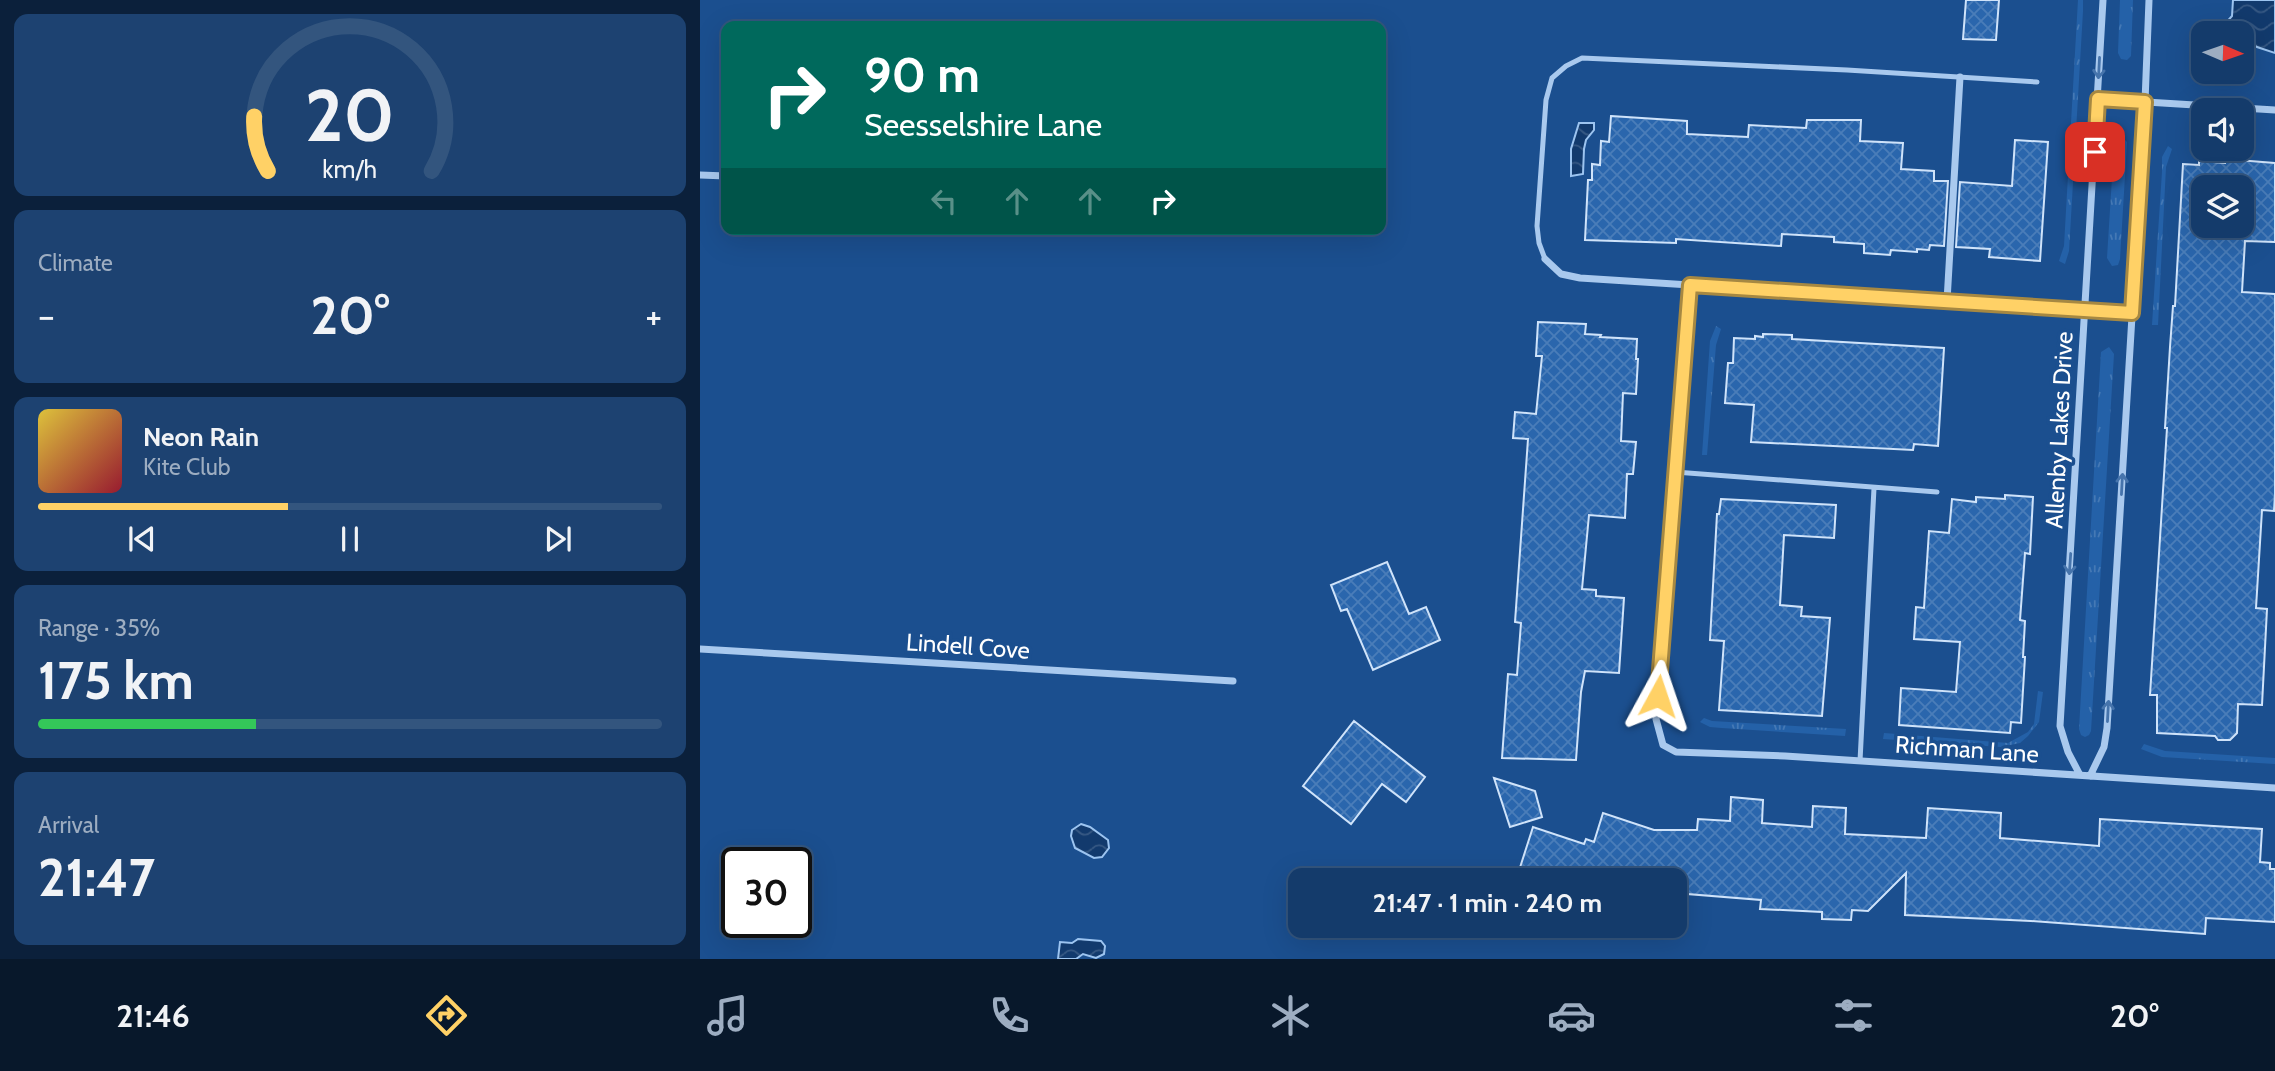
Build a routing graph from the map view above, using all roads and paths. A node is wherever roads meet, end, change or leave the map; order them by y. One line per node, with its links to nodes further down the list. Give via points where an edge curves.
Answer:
1 (2104, 0): 5 (street, Allenby Lakes Drive, one-way to 5)
2 (2149, 0): 6 (street)
3 (1960, 77): 4 (lane); 10 (lane, via 1582,58 1552,78 1546,100 1537,226); 12 (street)
4 (2037, 82)
5 (2098, 99): 6 (street); 13 (street, Allenby Lakes Drive)
6 (2145, 102): 7 (street); 14 (street)
7 (2275, 110)
8 (700, 175): 9 (street)
9 (721, 176)
10 (1545, 259): 11 (street, via 1561,274 1580,278)
11 (1690, 285): 12 (street); 15 (street)
12 (1947, 301): 13 (street)
13 (2085, 311): 14 (street); 21 (street, Allenby Lakes Drive, one-way to 21, via 2060,726)
14 (2132, 313): 22 (street, one-way to 14, via 2104,747 2107,728)
15 (1675, 472): 16 (lane); 20 (street, Richman Lane, via 1656,719 1663,745 1676,752)
16 (1874, 488): 17 (lane); 20 (lane)
17 (1937, 492)
18 (700, 649): 19 (street, Lindell Cove)
19 (1233, 681)
20 (1860, 761): 21 (street, Richman Lane)
21 (2080, 775): 22 (street, Richman Lane)
22 (2090, 776): 23 (street, Richman Lane)
23 (2275, 788)

